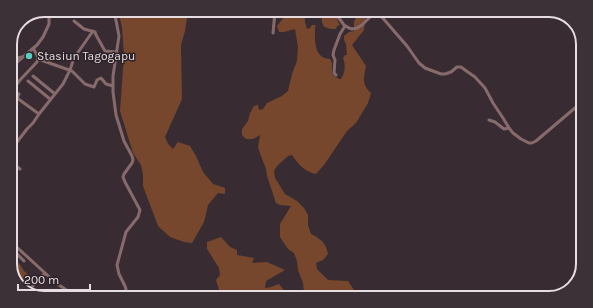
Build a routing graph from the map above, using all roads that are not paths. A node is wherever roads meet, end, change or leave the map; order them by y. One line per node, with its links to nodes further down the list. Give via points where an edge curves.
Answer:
1 (49, 17): 11 (street, via 47,29)
2 (115, 17): 12 (street, via 119,36)
3 (274, 17): 10 (street)
4 (338, 17): 8 (street)
5 (370, 17): 8 (street, via 357,28)
6 (383, 17): 29 (street, via 425,68 445,74 459,67 474,77 487,91)
7 (74, 21): 9 (street, via 84,29)
8 (345, 26): 18 (street, via 333,55)
9 (93, 31): 12 (street, via 105,51); 17 (street, via 74,58)
10 (272, 33)
11 (33, 48): 13 (street); 15 (street)
12 (117, 52): 22 (street)
13 (23, 57): 14 (street); 16 (street)
14 (17, 58)
15 (38, 60): 17 (street); 21 (street)
16 (17, 62)
17 (70, 70): 22 (street, via 91,87 94,87 100,78); 23 (street)
18 (336, 75)
19 (33, 76): 23 (street)
20 (28, 81): 25 (street)
21 (17, 84)
22 (113, 86): 39 (street, via 116,115 133,160 124,173 124,179 140,210 138,218 126,232 117,265)
23 (55, 94): 25 (street)
24 (17, 98): 27 (street)
25 (50, 100): 27 (street)
26 (576, 108): 29 (street, via 532,143 521,139)
27 (39, 114): 30 (street)
28 (489, 120): 29 (street, via 504,129)
29 (508, 128)
30 (17, 142)
31 (17, 167): 32 (street)
32 (20, 169)
33 (17, 247): 36 (street)
34 (17, 254): 35 (street)
35 (24, 261)
36 (45, 273): 37 (street); 38 (street)
37 (32, 288)
38 (70, 291)
39 (125, 291)

